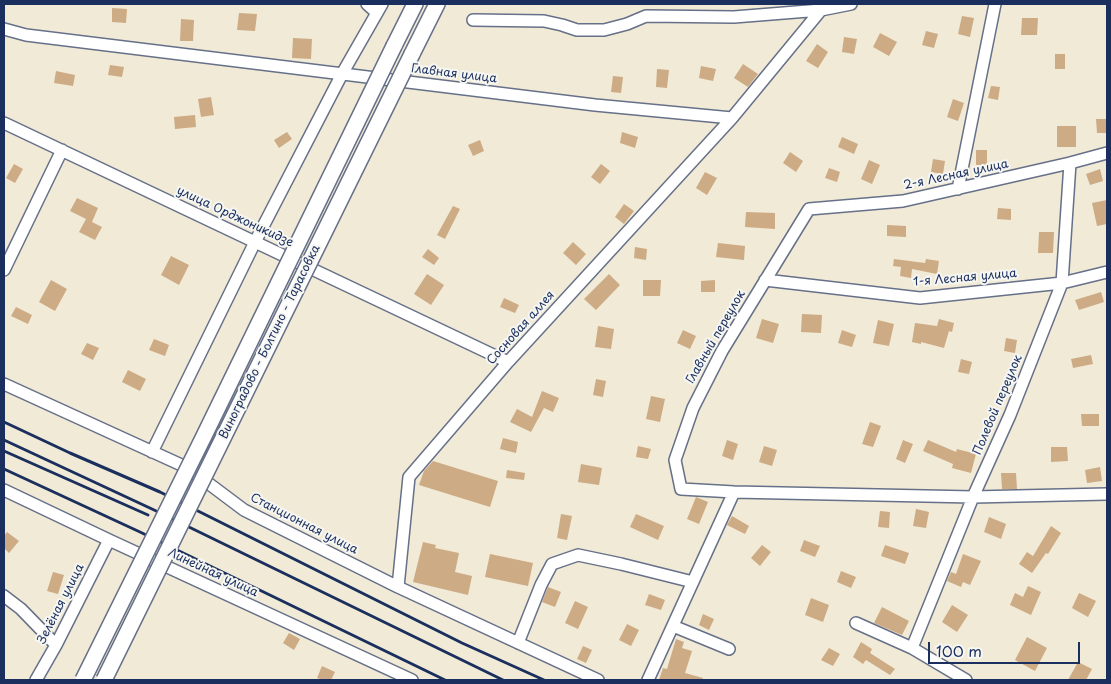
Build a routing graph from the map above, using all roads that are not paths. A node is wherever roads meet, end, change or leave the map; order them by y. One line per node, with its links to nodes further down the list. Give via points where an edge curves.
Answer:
1 (367, 4): 6 (street)
2 (415, 4): 41 (main road, Виноградово - Болтино - Тарасовка, bridge)
3 (437, 4): 42 (main road, Виноградово - Болтино - Тарасовка, bridge)
4 (851, 4): 7 (street)
5 (995, 4): 16 (street)
6 (380, 8): 10 (street)
7 (821, 10): 8 (street, via 734,17 646,16 604,30 576,30 544,21); 11 (street)
8 (473, 20)
9 (4, 29): 10 (street, Главная улица, via 26,35)
10 (342, 74): 11 (street, Главная улица); 18 (street)
11 (732, 118): 23 (street, Сосновая аллея)
12 (4, 123): 13 (street, улица Орджоникидзе)
13 (62, 150): 18 (street, улица Орджоникидзе); 19 (street)
14 (1107, 153): 15 (street, 2-я Лесная улица)
15 (1070, 163): 16 (street, 2-я Лесная улица); 22 (street, Полевой переулок)
16 (958, 188): 17 (street, 2-я Лесная улица, via 903,201)
17 (809, 209): 21 (street, Главный переулок)
18 (255, 242): 23 (street, улица Орджоникидзе); 25 (street)
19 (4, 270)
20 (1107, 272): 22 (street, 1-я Лесная улица)
21 (765, 280): 22 (street, 1-я Лесная улица, via 920,298); 27 (street, Главный переулок, via 722,351 693,408 675,460 681,489)
22 (1062, 283): 29 (street, Полевой переулок, via 1010,415)
23 (508, 362): 32 (street, Сосновая аллея, via 409,477)
24 (4, 384): 25 (street, Станционная улица)
25 (152, 452): 32 (street, Станционная улица, via 188,468 244,510)
26 (4, 490): 30 (street, Линейная улица)
27 (734, 492): 29 (street); 31 (street)
28 (1107, 494): 29 (street)
29 (973, 497): 39 (street, Полевой переулок)
30 (109, 540): 37 (street, Зелёная улица); 43 (street, Линейная улица)
31 (693, 582): 35 (street); 36 (street, via 578,554 552,564)
32 (398, 587): 36 (street, Станционная улица)
33 (4, 596): 37 (street)
34 (856, 623): 39 (street)
35 (673, 626): 38 (street); 45 (street)
36 (518, 643): 44 (street, Станционная улица)
37 (56, 645): 40 (street, Зелёная улица)
38 (729, 648)
39 (912, 648): 46 (street)
40 (36, 680)
41 (83, 680)
42 (104, 680)
43 (412, 680)
44 (598, 680)
45 (648, 680)
46 (966, 680)

